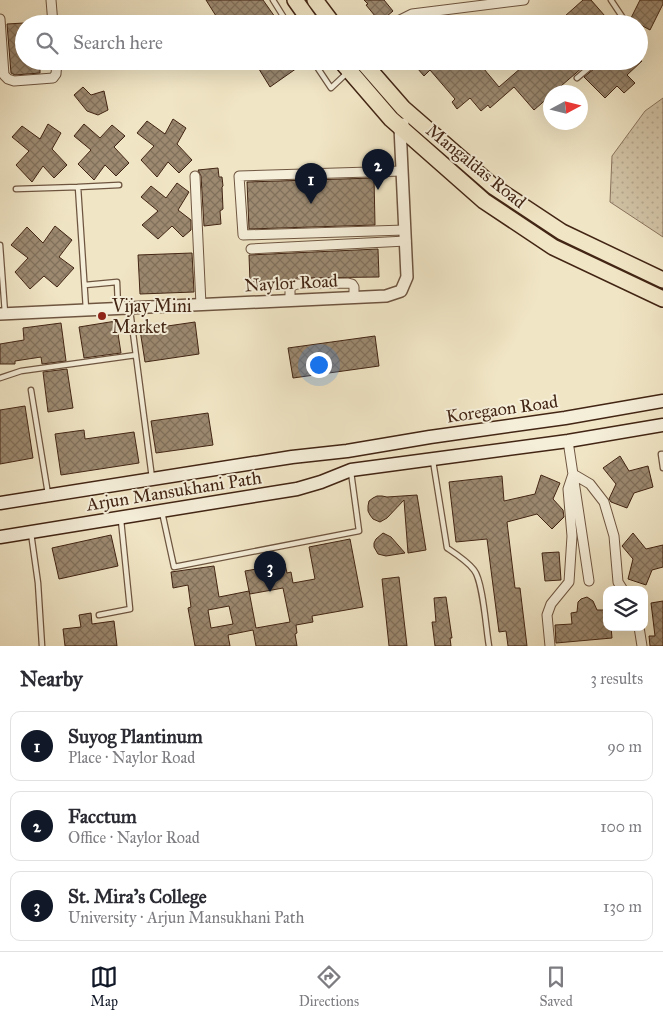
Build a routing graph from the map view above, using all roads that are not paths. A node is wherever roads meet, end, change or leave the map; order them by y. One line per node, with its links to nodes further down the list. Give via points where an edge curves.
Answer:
1 (52, 0): 7 (street)
2 (272, 0): 8 (lane)
3 (295, 0): 9 (main road)
4 (315, 0): 10 (main road)
5 (524, 0): 11 (street)
6 (611, 0): 12 (lane)
7 (53, 15)
8 (282, 15)
9 (306, 15)
10 (326, 15)
11 (410, 15)
12 (622, 15)
13 (0, 19): 14 (street, via 4,75 8,80 53,78)
14 (57, 70)
15 (319, 70): 16 (lane, via 331,88)
16 (342, 70)
17 (348, 70): 22 (main road, Mangaldas Road)
18 (370, 70): 21 (main road, Mangaldas Road)
19 (586, 70): 20 (lane)
20 (577, 78)
21 (411, 115): 22 (street); 31 (main road, Mangaldas Road, via 494,188 562,232)
22 (400, 127): 23 (street, Naylor Road); 33 (main road, Mangaldas Road, via 484,201 553,247)
23 (402, 171): 28 (street, Naylor Road); 28 (street, via 239,176 243,235)
24 (195, 176): 34 (street)
25 (119, 185): 26 (lane)
26 (78, 187): 27 (lane); 32 (lane)
27 (16, 189)
28 (405, 236): 30 (street); 34 (street, Naylor Road, via 407,277 401,291 386,296)
29 (0, 245): 37 (lane)
30 (251, 249)
31 (663, 280)
32 (85, 284): 35 (lane, via 117,282); 36 (lane)
33 (663, 299)
34 (201, 305): 35 (street, Naylor Road)
35 (124, 308): 36 (street, Naylor Road); 38 (lane)
36 (86, 310): 37 (street, Naylor Road)
37 (3, 314)
38 (136, 355): 39 (lane, via 21,371); 50 (lane)
39 (0, 378)
40 (31, 390): 51 (lane)
41 (663, 401): 44 (main road, Koregaon Road)
42 (663, 425): 43 (main road)
43 (568, 441): 46 (main road); 49 (street)
44 (347, 451): 50 (main road, Arjun Mansukhani Path)
45 (663, 454): 47 (lane)
46 (433, 460): 48 (main road); 62 (lane, via 446,548 474,570 480,582)
47 (663, 468)
48 (351, 470): 53 (main road, Arjun Mansukhani Path, via 298,489); 53 (lane, via 359,532 174,567)
49 (573, 474): 57 (street); 58 (street, via 590,484 604,502 614,536); 63 (street, via 568,490 572,536 568,582 547,614)
50 (152, 479): 51 (main road, Arjun Mansukhani Path)
51 (48, 495): 52 (main road, Arjun Mansukhani Path)
52 (0, 503)
53 (162, 511): 54 (main road, Arjun Mansukhani Path)
54 (120, 517): 55 (main road, Arjun Mansukhani Path); 59 (lane, via 130,609)
55 (31, 532): 56 (main road, Arjun Mansukhani Path); 61 (lane)
56 (0, 537)
57 (589, 581)
58 (620, 586)
59 (99, 615)
60 (640, 631): 64 (street)
61 (42, 646)
62 (489, 646)
63 (550, 646)
64 (642, 646)

